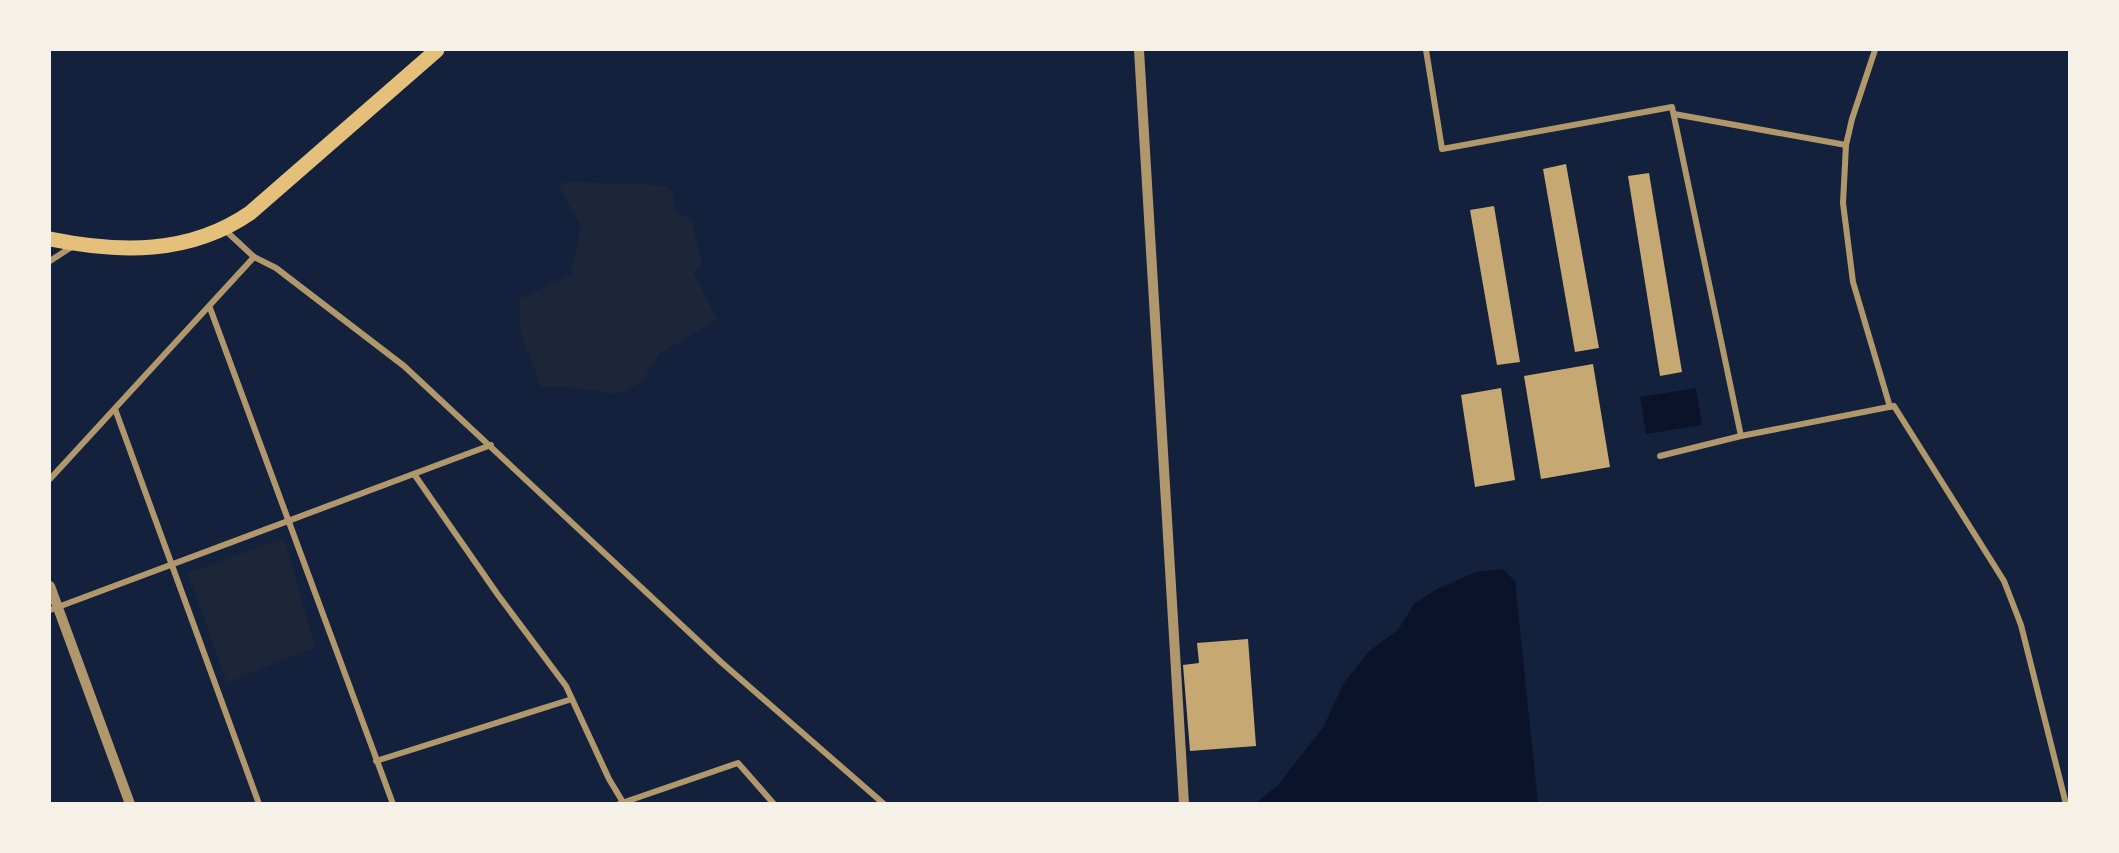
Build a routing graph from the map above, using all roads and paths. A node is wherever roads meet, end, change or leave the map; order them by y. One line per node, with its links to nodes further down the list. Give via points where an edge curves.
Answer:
1 (437, 50): 7 (main road, via 250,213)
2 (1139, 50): 32 (street)
3 (1426, 50): 5 (street, via 1442,149 1672,107)
4 (1875, 50): 6 (street)
5 (1674, 114): 6 (street); 15 (street)
6 (1846, 145): 13 (street, via 1843,203 1852,282)
7 (225, 230): 9 (main road, via 176,244 121,248); 10 (street)
8 (50, 239): 9 (main road)
9 (76, 244): 11 (street)
10 (254, 257): 12 (street); 16 (street, via 276,268 404,366)
11 (50, 261)
12 (210, 308): 14 (street); 20 (street)
13 (1890, 407): 15 (street); 33 (street, via 1894,406 2004,581 2021,625)
14 (115, 409): 19 (street); 21 (street)
15 (1742, 436): 17 (street)
16 (491, 445): 18 (street); 31 (street, via 721,662)
17 (1660, 456)
18 (414, 474): 20 (street); 24 (street)
19 (50, 479)
20 (290, 519): 21 (street); 25 (street)
21 (170, 567): 23 (street); 28 (street)
22 (50, 586): 23 (street)
23 (54, 609): 27 (street)
24 (572, 699): 25 (street); 26 (street)
25 (376, 761): 29 (street)
26 (622, 803): 30 (street, via 738,764)
27 (130, 804)
28 (259, 804)
29 (393, 804)
30 (774, 804)
31 (884, 804)
32 (1184, 804)
33 (2066, 804)

